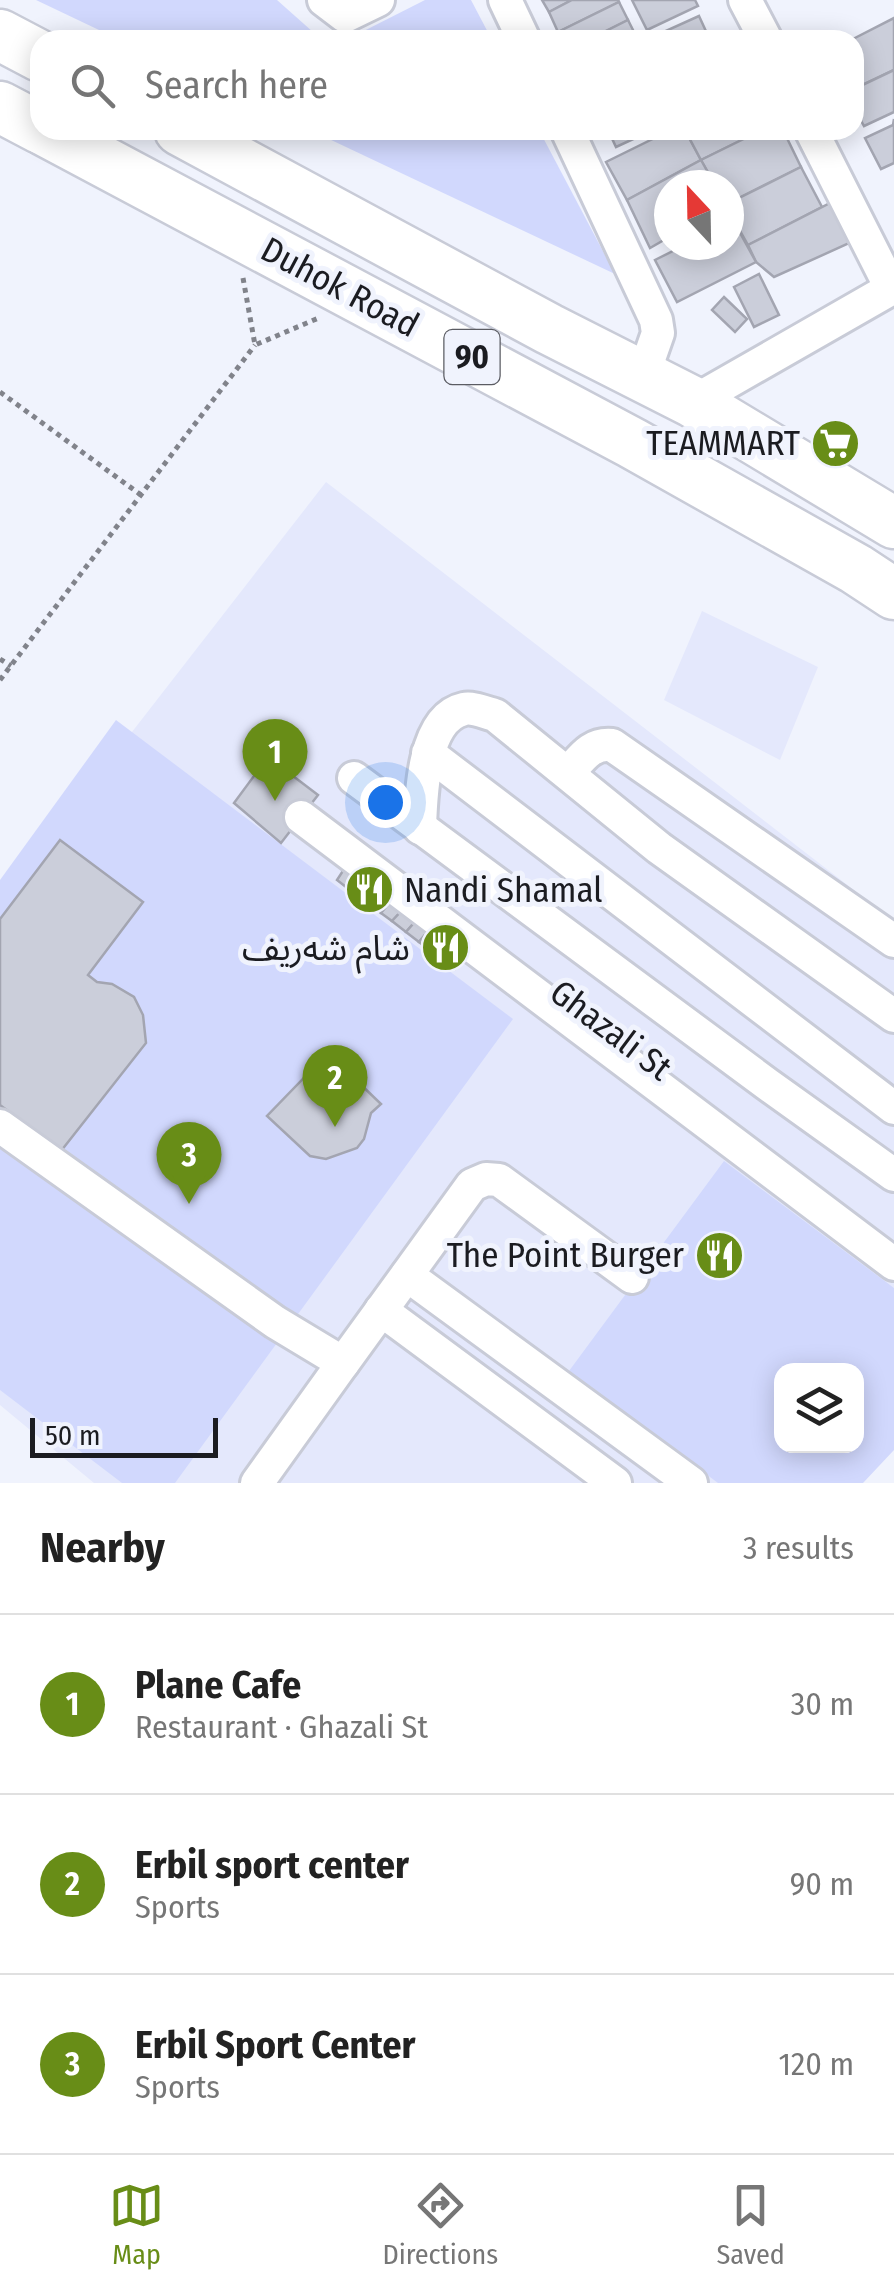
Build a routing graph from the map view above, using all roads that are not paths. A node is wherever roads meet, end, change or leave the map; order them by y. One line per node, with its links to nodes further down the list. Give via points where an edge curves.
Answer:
1 (324, 0): 2 (street, via 346,16)
2 (378, 0)
3 (505, 0): 5 (street)
4 (745, 0): 6 (street)
5 (519, 30)
6 (761, 30)
7 (0, 35): 8 (highway)
8 (30, 51)
9 (0, 106): 10 (highway, Duhok Road / 90)
10 (30, 122)
11 (63, 140): 18 (highway, Duhok Road / 90)
12 (199, 140): 16 (highway, Duhok Road / 90)
13 (572, 140): 17 (street, via 656,320)
14 (816, 140): 15 (street)
15 (892, 288): 19 (street)
16 (549, 329): 17 (highway, Duhok Road / 90); 18 (highway)
17 (644, 376): 19 (highway, Duhok Road / 90)
18 (520, 383): 21 (highway, Duhok Road / 90)
19 (693, 402): 20 (highway, Duhok Road / 90)
20 (894, 523)
21 (894, 594)
22 (428, 753): 23 (street, via 450,716 466,708 495,715); 26 (street); 30 (street)
23 (568, 773): 28 (street, via 591,747 612,745); 29 (street, via 660,848)
24 (354, 778): 26 (street)
25 (301, 818): 27 (street, Ghazali St)
26 (420, 828): 32 (street)
27 (332, 840): 33 (street, Ghazali St, via 340,828); 34 (street, Ghazali St)
28 (894, 940)
29 (894, 1016)
30 (894, 1108)
31 (0, 1126): 38 (street)
32 (894, 1175)
33 (894, 1240)
34 (894, 1264)
35 (407, 1275): 36 (street, via 472,1185 486,1179 499,1180); 37 (street); 41 (street)
36 (632, 1277)
37 (381, 1310): 38 (street); 40 (street)
38 (343, 1363): 39 (street)
39 (257, 1483)
40 (614, 1483)
41 (691, 1483)

